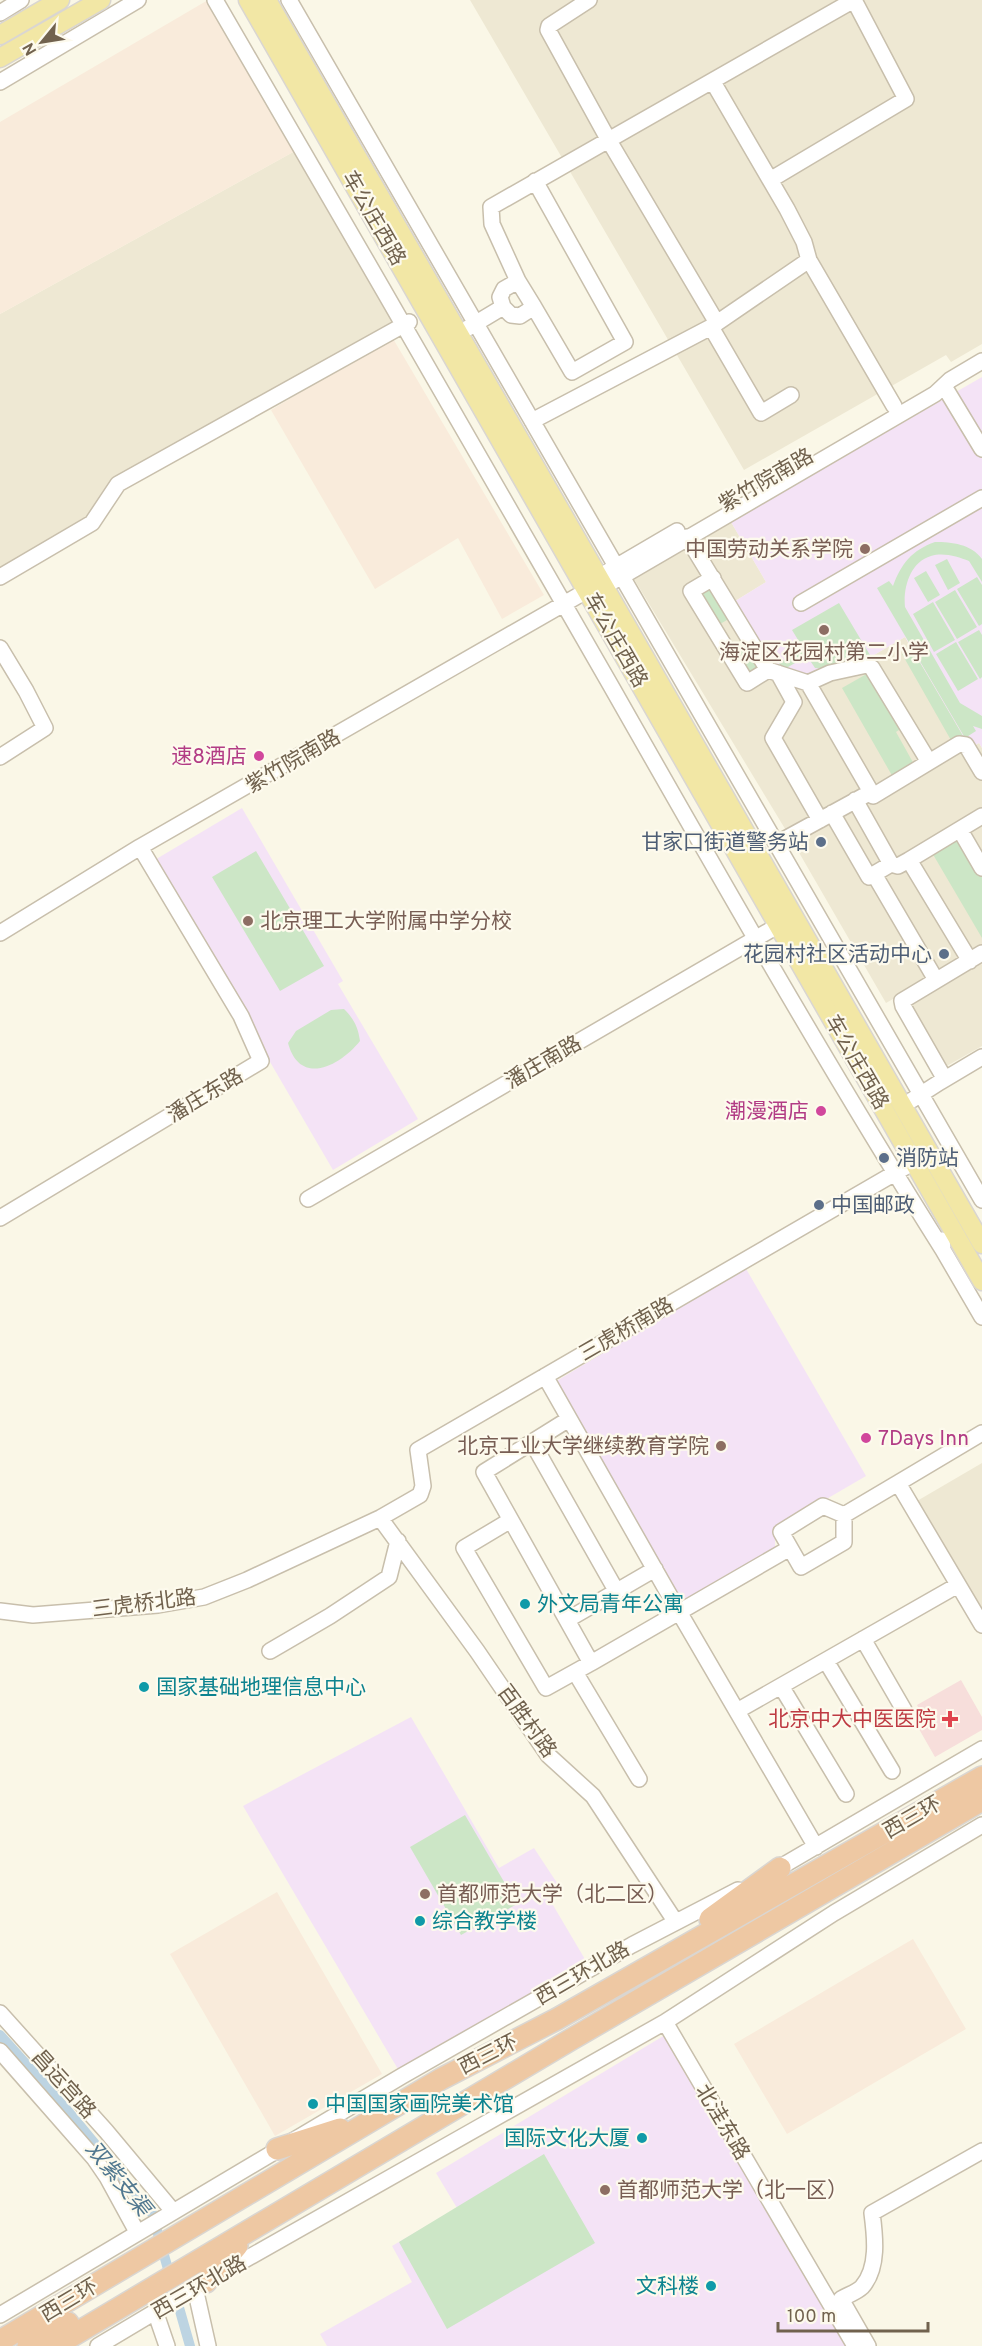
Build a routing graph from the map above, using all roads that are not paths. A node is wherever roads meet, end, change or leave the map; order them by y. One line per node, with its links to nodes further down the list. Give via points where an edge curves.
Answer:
1 (21, 0): 10 (street)
2 (60, 0): 11 (main road)
3 (101, 0): 12 (main road)
4 (138, 0): 13 (street)
5 (215, 0): 22 (street)
6 (248, 0): 25 (main road, 车公庄西路)
7 (267, 0): 25 (main road, 车公庄西路)
8 (289, 0): 23 (street)
9 (589, 0): 15 (street, via 548,30)
10 (0, 13)
11 (0, 35)
12 (0, 58)
13 (0, 82)
14 (713, 82): 15 (street); 16 (street); 16 (street, via 854,0 906,99)
15 (608, 139): 17 (street); 24 (street)
16 (770, 180): 18 (street, via 804,242)
17 (535, 181): 19 (street, via 491,207 492,225); 21 (street, via 625,342 572,372)
18 (808, 260): 24 (street); 29 (street)
19 (518, 281): 20 (street, via 504,289 500,297); 21 (street)
20 (503, 307): 21 (street, via 511,315 520,316); 23 (street)
21 (534, 307)
22 (406, 323): 35 (street, via 118,484 92,523); 39 (street)
23 (475, 323): 25 (street); 30 (street)
24 (714, 325): 28 (street, via 761,413); 30 (street)
25 (452, 337): 37 (main road, 车公庄西路)
26 (982, 361): 27 (street, 紫竹院南路)
27 (947, 383): 29 (street, 紫竹院南路, via 929,386); 31 (street); 33 (street, 紫竹院南路, via 935,394)
28 (791, 395)
29 (894, 406): 34 (street, 紫竹院南路)
30 (532, 422): 34 (street)
31 (982, 449)
32 (982, 498): 38 (street)
33 (687, 537): 34 (street, 紫竹院南路); 36 (street)
34 (619, 572): 37 (street, 紫竹院南路); 51 (street)
35 (0, 577)
36 (713, 578): 41 (street); 41 (street, via 691,591 741,675 747,683)
37 (597, 585): 39 (street, 紫竹院南路); 57 (main road, 车公庄西路); 65 (main road, 车公庄西路)
38 (801, 603)
39 (564, 604): 52 (street, 紫竹院南路); 59 (street)
40 (0, 648): 43 (street, via 45,728)
41 (773, 671): 42 (street); 49 (street, via 794,702 773,738)
42 (808, 683): 44 (street, via 830,673 867,665 872,668); 46 (street)
43 (0, 757)
44 (929, 762): 45 (street, via 960,744 966,745); 46 (street, via 873,796)
45 (982, 772)
46 (871, 792): 47 (street)
47 (855, 800): 49 (street); 54 (street)
48 (982, 816): 50 (street)
49 (826, 817): 51 (street); 56 (street, via 869,877)
50 (960, 830): 53 (street); 55 (street)
51 (776, 844): 64 (street)
52 (140, 847): 58 (street, 紫竹院南路); 71 (street, 潘庄东路, via 241,1016 261,1061)
53 (909, 860): 54 (street, via 898,866); 60 (street)
54 (891, 864): 56 (street)
55 (982, 868)
56 (874, 874): 61 (street)
57 (779, 925): 59 (street, 潘庄南路); 66 (main road, 车公庄西路)
58 (0, 933)
59 (755, 939): 67 (street); 68 (street, 潘庄南路)
60 (976, 957): 61 (street)
61 (936, 980): 63 (street, via 908,996 903,1006 944,1077)
62 (982, 1058): 63 (street)
63 (940, 1082): 64 (street)
64 (921, 1094): 65 (street); 69 (street)
65 (902, 1106): 72 (main road, 车公庄西路)
66 (914, 1162): 67 (street, 三虎桥南路); 70 (main road, 车公庄西路)
67 (895, 1173): 73 (street); 76 (street, 三虎桥南路)
68 (308, 1199)
69 (982, 1200)
70 (936, 1202): 73 (street); 74 (main road, 车公庄西路)
71 (0, 1218)
72 (980, 1236)
73 (943, 1250): 75 (street)
74 (982, 1281)
75 (982, 1317)
76 (545, 1376): 77 (street); 82 (street, 三虎桥南路, via 418,1450 423,1486 420,1495)
77 (570, 1419): 79 (street); 86 (street)
78 (982, 1433): 80 (street)
79 (532, 1442): 83 (street, via 484,1472); 88 (street)
80 (898, 1483): 81 (street); 87 (street)
81 (844, 1515): 85 (street, via 823,1506 781,1532); 85 (street, via 844,1542 801,1567)
82 (380, 1518): 84 (street, 百胜村路); 89 (street, 三虎桥北路, via 204,1597 158,1605 33,1615)
83 (511, 1520): 91 (street); 97 (street, via 464,1548 546,1688)
84 (398, 1540): 94 (street, via 389,1576); 110 (street, 百胜村路, via 548,1755 593,1796)
85 (790, 1548): 90 (street)
86 (655, 1569): 88 (street); 90 (street)
87 (958, 1585): 92 (street); 93 (street)
88 (616, 1592): 91 (street)
89 (0, 1611)
90 (680, 1614): 96 (street); 100 (street)
91 (567, 1620): 96 (street)
92 (982, 1625)
93 (864, 1639): 95 (street); 99 (street)
94 (270, 1651)
95 (826, 1660): 98 (street); 102 (street)
96 (591, 1663): 97 (street)
97 (575, 1672): 104 (street)
98 (781, 1686): 100 (street); 105 (street)
99 (904, 1710)
100 (737, 1711): 108 (street)
101 (982, 1749): 108 (street, 西三环北路)
102 (892, 1771)
103 (982, 1777): 111 (highway, 西三环)
104 (639, 1779)
105 (846, 1794)
106 (982, 1800): 115 (highway, 西三环)
107 (982, 1825): 114 (street, 西三环北路, via 834,1913)
108 (816, 1847): 109 (street, 西三环北路)
109 (780, 1868): 110 (street, 西三环北路); 111 (highway)
110 (675, 1921): 119 (street, 西三环北路)
111 (630, 1977): 113 (highway, 西三环)
112 (0, 2013): 121 (street, 昌运宫路)
113 (556, 2019): 117 (highway); 118 (highway, 西三环)
114 (664, 2022): 124 (street, 西三环北路); 134 (street, 北洼东路)
115 (570, 2040): 117 (highway); 123 (highway, 西三环)
116 (0, 2051): 122 (street, via 108,2176)
117 (450, 2095): 128 (highway); 129 (highway)
118 (375, 2118): 119 (highway); 127 (highway, 西三环)
119 (277, 2149): 121 (street, 西三环北路)
120 (982, 2152): 135 (street, via 872,2213 876,2244 869,2275 861,2288 842,2299)
121 (172, 2210): 122 (street, 西三环北路)
122 (137, 2232): 126 (street, 西三环北路)
123 (249, 2232): 124 (highway); 130 (highway, 西三环)
124 (200, 2285): 125 (street, 西三环北路); 133 (street)
125 (156, 2311): 131 (street, 西三环北路); 132 (street)
126 (0, 2315)
127 (0, 2340)
128 (7, 2346)
129 (28, 2346)
130 (55, 2346)
131 (98, 2346)
132 (167, 2346)
133 (208, 2346)
134 (855, 2346)
135 (868, 2346)

